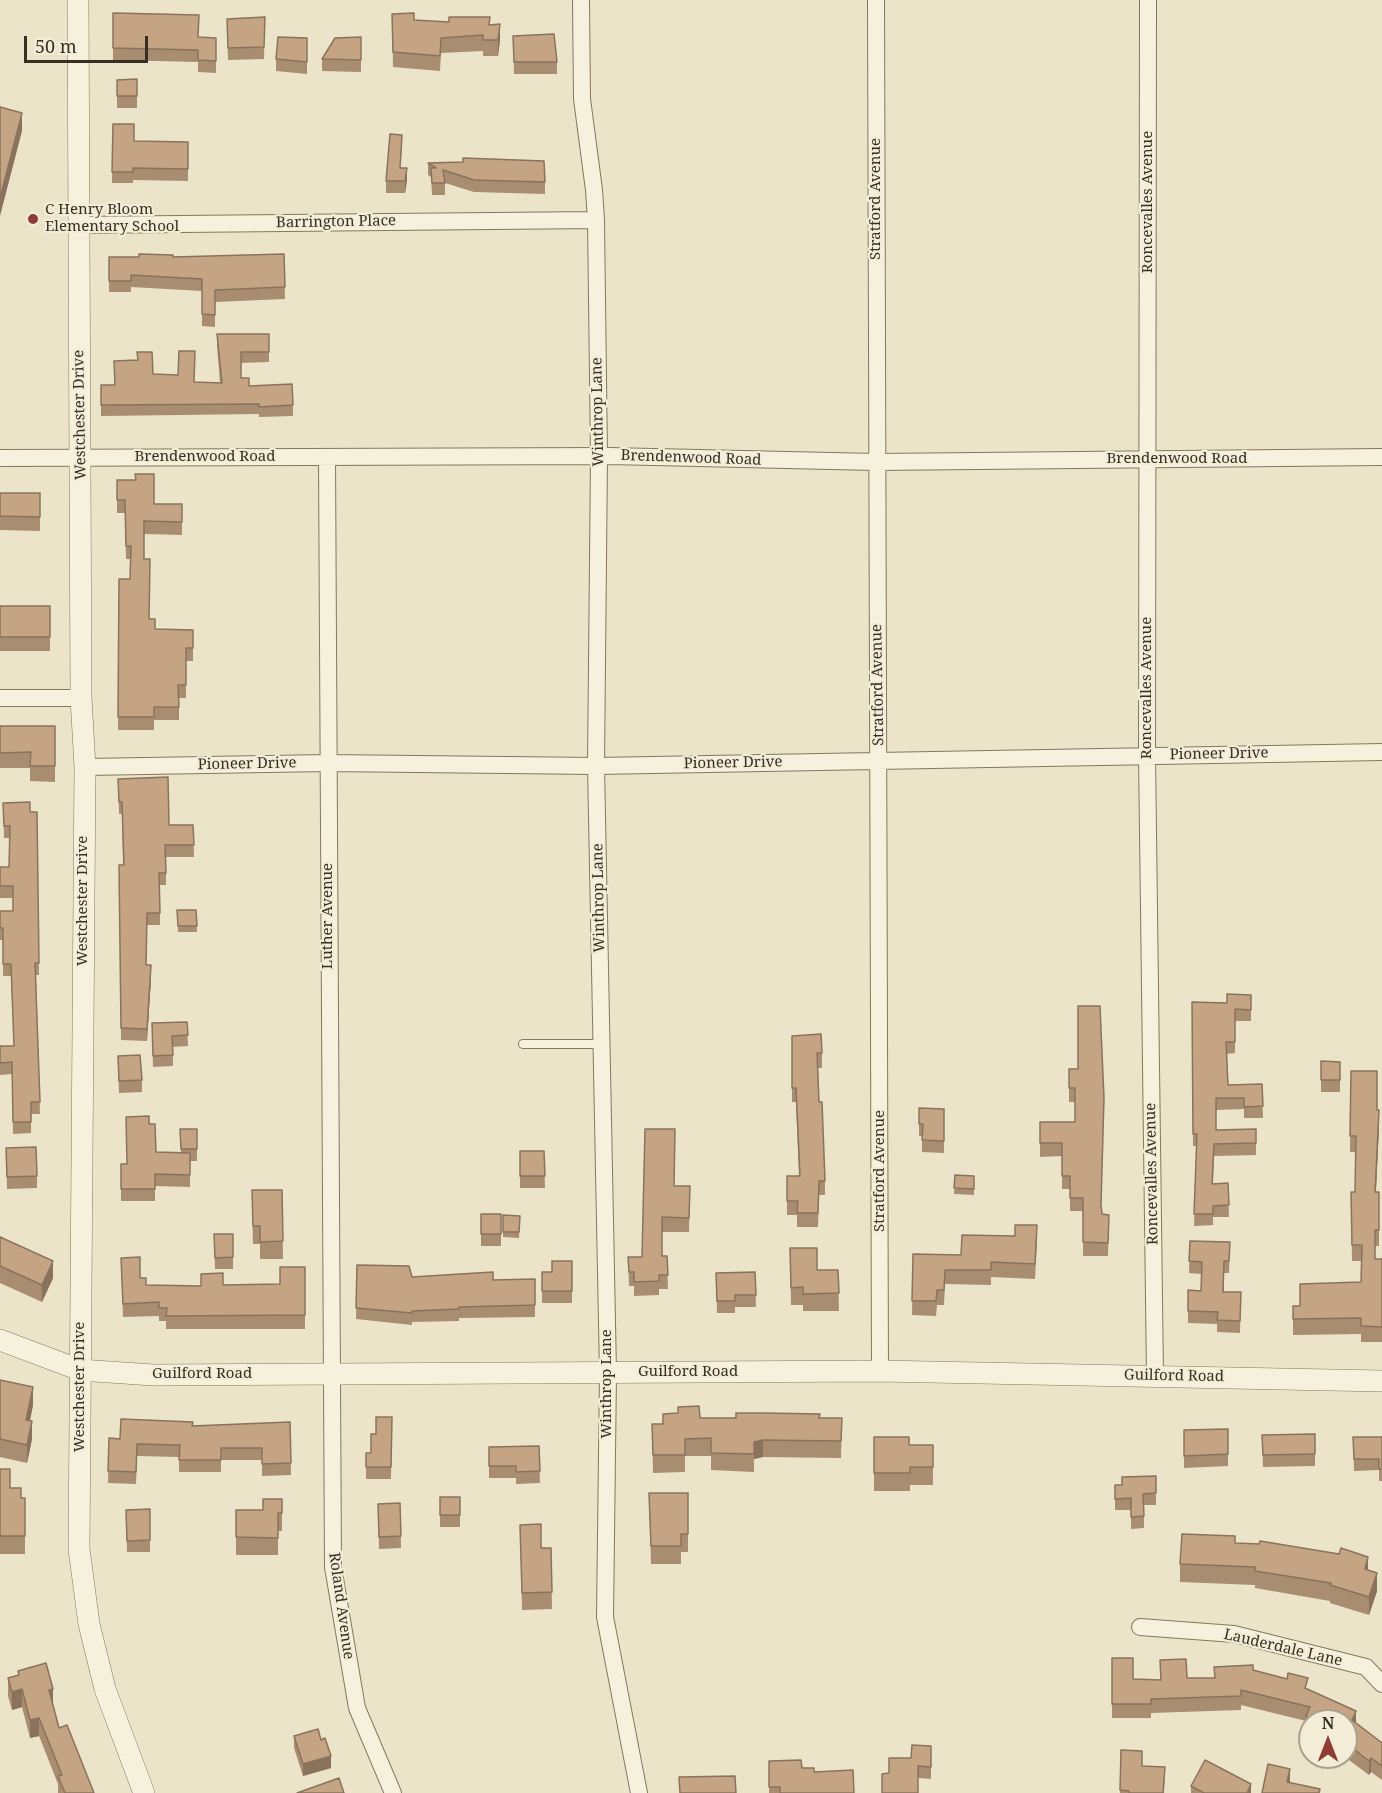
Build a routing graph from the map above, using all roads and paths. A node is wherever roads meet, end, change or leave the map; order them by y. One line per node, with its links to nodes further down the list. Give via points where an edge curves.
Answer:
1 (78, 0): 6 (street, Westchester Drive)
2 (581, 0): 5 (street, Winthrop Lane, via 582,99)
3 (876, 0): 13 (street, Stratford Avenue)
4 (1148, 0): 12 (street, Roncevalles Avenue)
5 (596, 220): 6 (street, Barrington Place); 7 (street, Winthrop Lane)
6 (77, 225): 8 (street, Westchester Drive)
7 (599, 456): 9 (street, Brendenwood Road); 13 (street, Brendenwood Road); 20 (street, Winthrop Lane)
8 (81, 457): 9 (street, Brendenwood Road); 11 (street, Brendenwood Road); 15 (street, Westchester Drive)
9 (327, 457): 19 (street, Luther Avenue)
10 (1382, 457): 12 (street, Brendenwood Road)
11 (0, 458)
12 (1147, 459): 13 (street, Brendenwood Road); 17 (street, Roncevalles Avenue)
13 (876, 462): 18 (street, Stratford Avenue)
14 (0, 698): 15 (street)
15 (81, 698): 21 (street, Westchester Drive)
16 (1382, 752): 17 (street, Pioneer Drive)
17 (1147, 754): 18 (street, Pioneer Drive); 29 (street, Roncevalles Avenue)
18 (879, 761): 20 (street, Pioneer Drive); 26 (street, Stratford Avenue)
19 (327, 763): 20 (street, Pioneer Drive); 21 (street, Pioneer Drive); 28 (street, Luther Avenue)
20 (596, 766): 23 (street, Winthrop Lane)
21 (84, 767): 25 (street, Westchester Drive)
22 (524, 1044): 23 (lane)
23 (602, 1044): 27 (street, Winthrop Lane)
24 (0, 1340): 25 (street, Guilford Road)
25 (80, 1370): 28 (street, Guilford Road, via 153,1375); 33 (street, Westchester Drive, via 79,1549 88,1613 105,1689)
26 (880, 1371): 27 (street, Guilford Road); 29 (street, Guilford Road)
27 (608, 1373): 28 (street, Guilford Road); 35 (street, Winthrop Lane, via 605,1617)
28 (331, 1375): 34 (street, Roland Avenue, via 333,1567 357,1708)
29 (1155, 1375): 30 (street, Guilford Road)
30 (1382, 1381)
31 (1140, 1627): 32 (street, Lauderdale Lane, via 1233,1634 1366,1667)
32 (1382, 1684)
33 (144, 1793)
34 (393, 1793)
35 (639, 1793)

